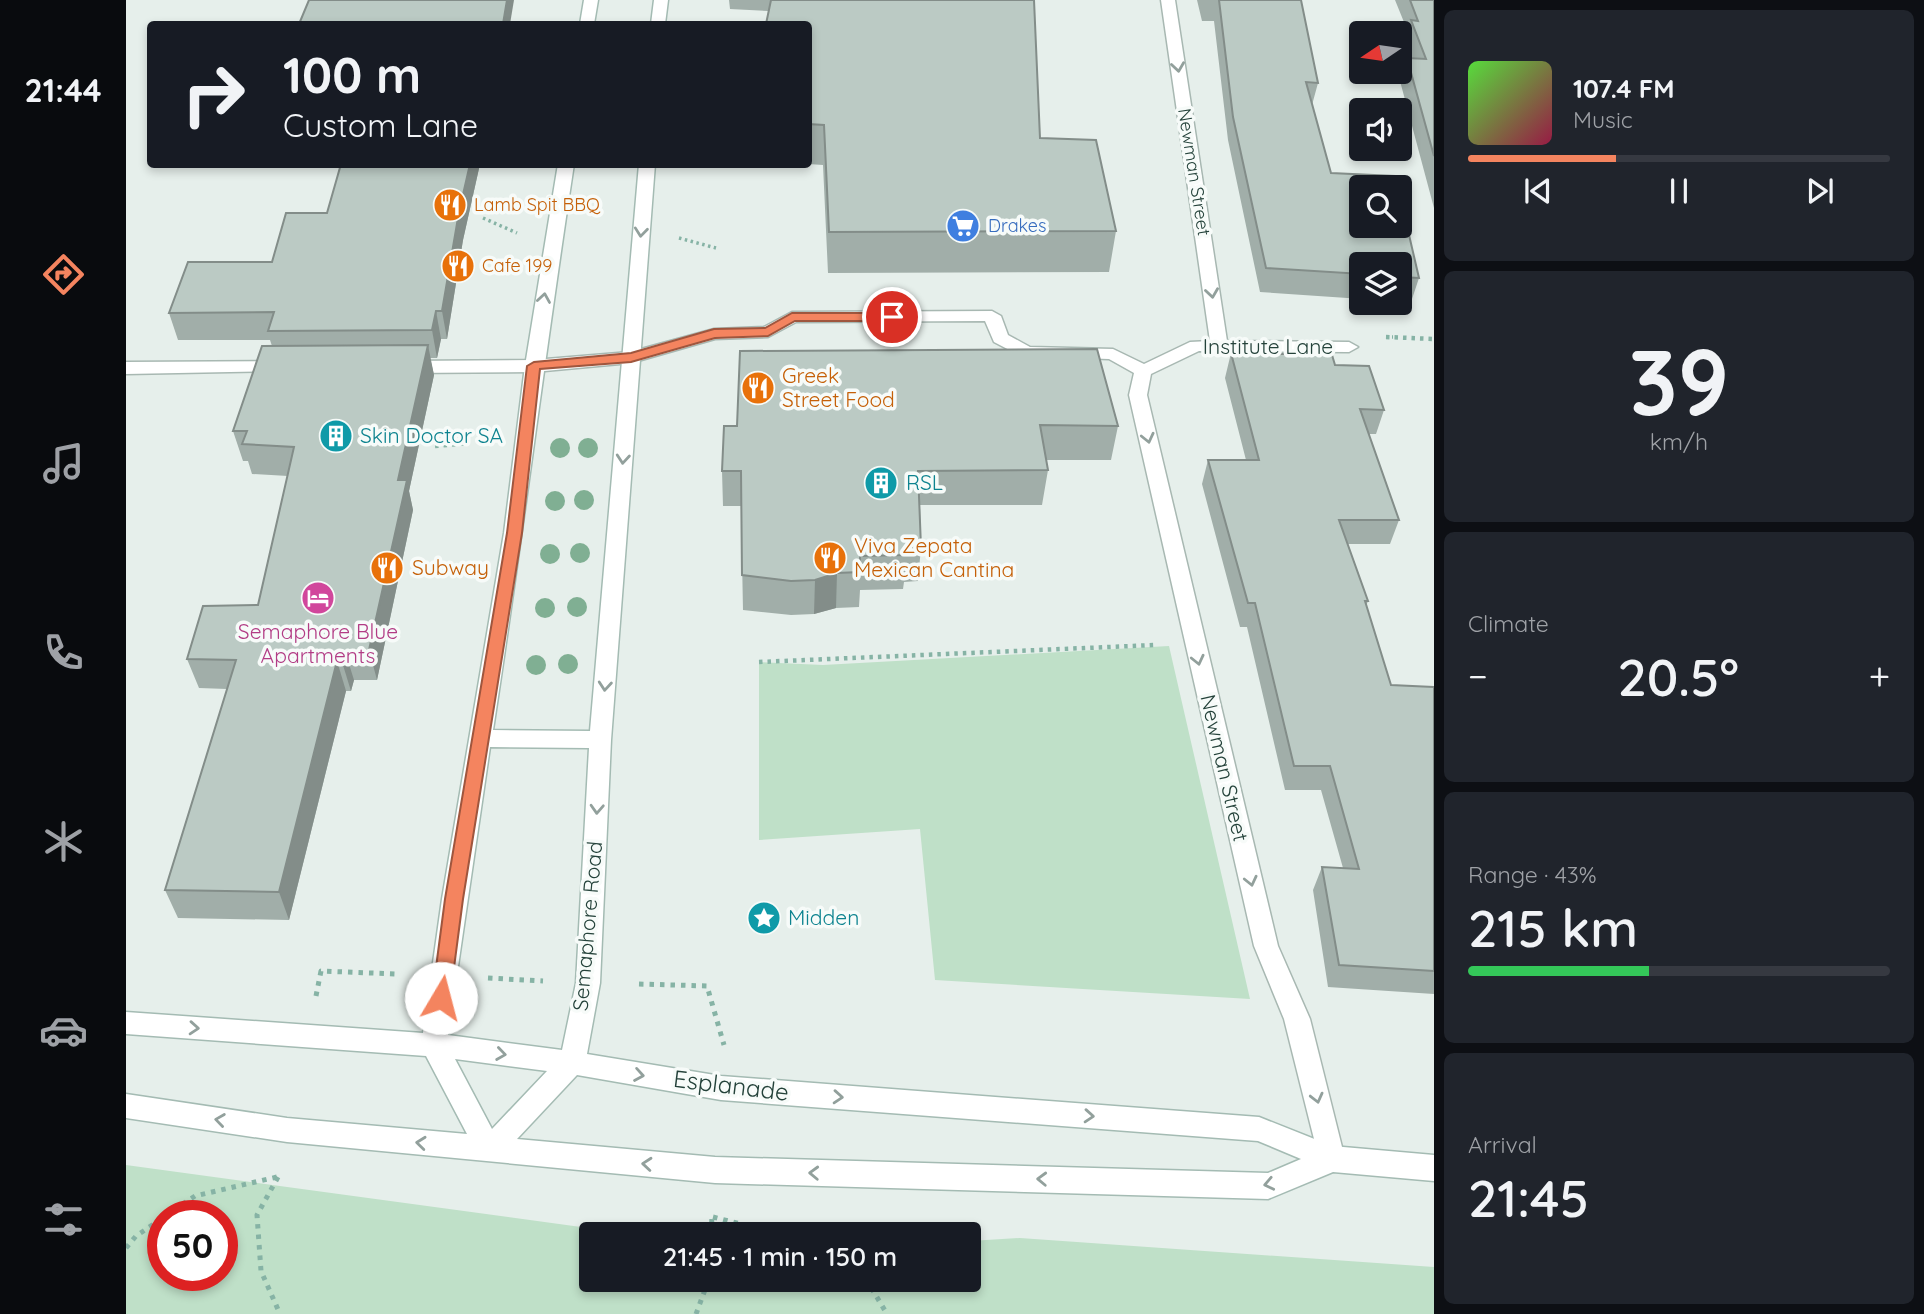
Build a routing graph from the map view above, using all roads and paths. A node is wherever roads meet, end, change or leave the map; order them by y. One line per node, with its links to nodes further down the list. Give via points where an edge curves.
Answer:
1 (591, 0): 4 (street)
2 (661, 0): 5 (street)
3 (1168, 0): 9 (street, Newman Street, one-way to 9)
4 (588, 21)
5 (658, 21)
6 (564, 168): 12 (street, one-way to 6)
7 (647, 168): 11 (street, Semaphore Road, one-way to 11)
8 (1434, 339): 10 (path, Institute Lane, via 1374,337)
9 (1219, 345): 10 (street, Institute Lane); 16 (street, Institute Lane, via 1196,346)
10 (1349, 347)
11 (631, 357): 12 (street); 16 (street, via 714,334 768,332 792,317 992,316 1000,338 1027,352 1113,354); 22 (street, Semaphore Road, one-way to 22)
12 (534, 366): 14 (street); 21 (street)
13 (293, 367): 15 (street)
14 (386, 367)
15 (126, 368)
16 (1143, 371): 19 (street, Newman Street, one-way to 19, via 1138,395)
17 (468, 443): 18 (path)
18 (435, 446)
19 (1194, 643): 20 (path); 34 (street, Newman Street, one-way to 34, via 1266,946 1297,1019)
20 (760, 662)
21 (482, 738): 22 (street); 29 (street)
22 (600, 740): 31 (street, Semaphore Road, one-way to 31, via 588,983)
23 (396, 974): 27 (path, via 321,971)
24 (481, 978): 25 (path)
25 (543, 981)
26 (639, 985): 30 (path, via 707,986)
27 (314, 1003)
28 (126, 1023): 29 (street, Esplanade, one-way to 29)
29 (434, 1045): 31 (street, Esplanade, one-way to 31); 33 (street)
30 (725, 1049)
31 (572, 1063): 33 (street); 34 (street, Esplanade, one-way to 34, via 721,1088 1259,1129)
32 (126, 1106): 33 (street, Esplanade, one-way to 32, via 287,1130)
33 (489, 1150): 34 (street, Esplanade, one-way to 33, via 1268,1186 715,1170)
34 (1332, 1159): 35 (street, Esplanade)
35 (1434, 1168)
36 (189, 1200): 43 (path, via 278,1177 257,1215 261,1271)
37 (712, 1217): 38 (path)
38 (732, 1222)
39 (147, 1229): 40 (path)
40 (126, 1248)
41 (704, 1292): 44 (path)
42 (874, 1292): 45 (path)
43 (280, 1314)
44 (696, 1314)
45 (887, 1314)

